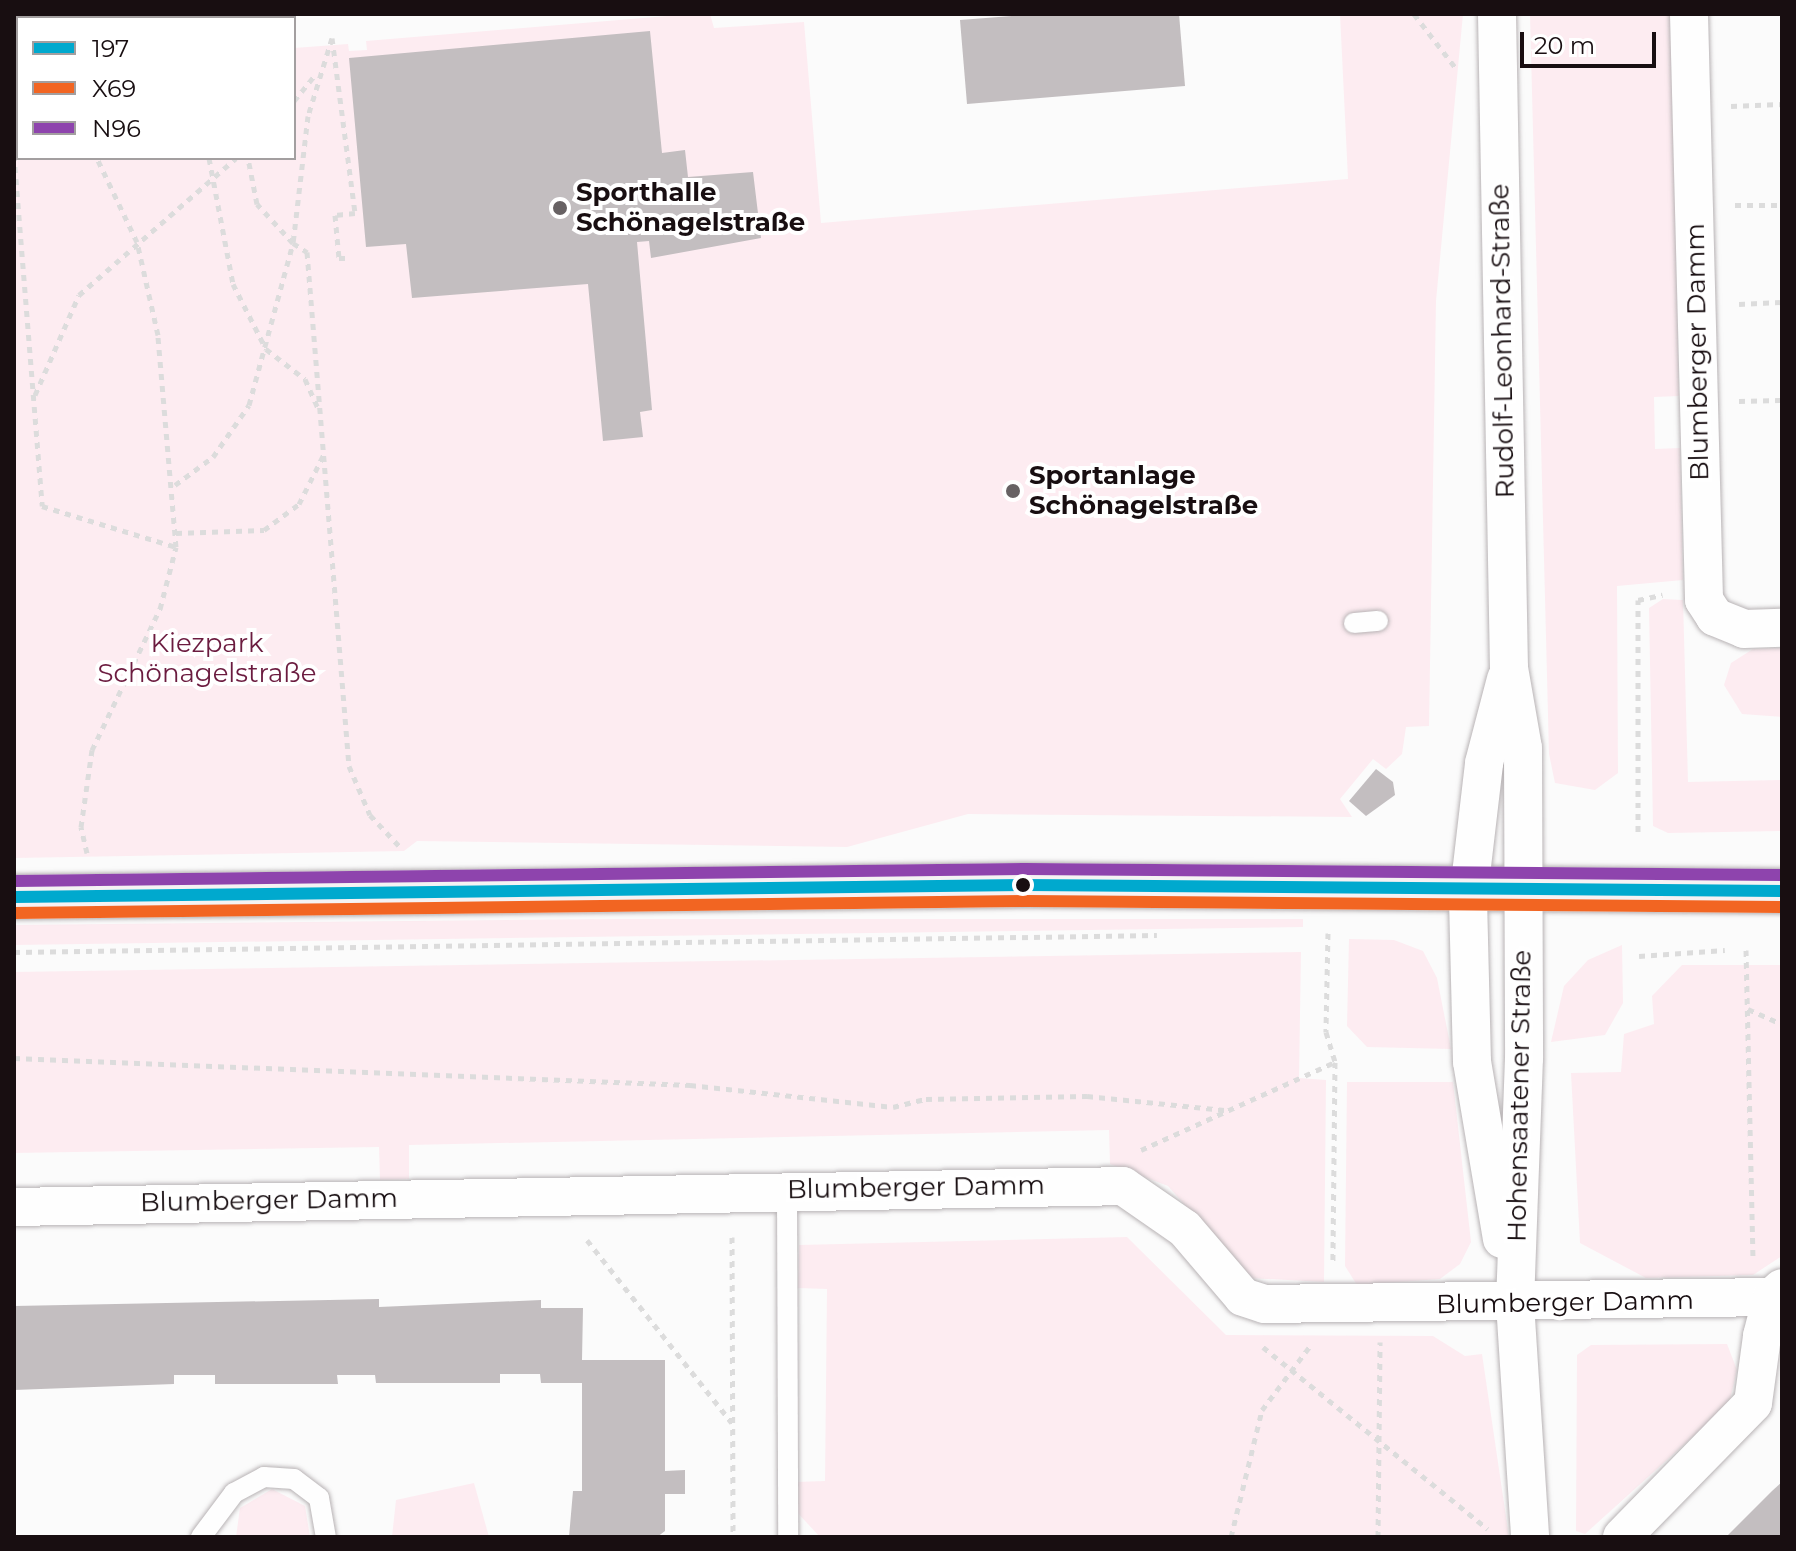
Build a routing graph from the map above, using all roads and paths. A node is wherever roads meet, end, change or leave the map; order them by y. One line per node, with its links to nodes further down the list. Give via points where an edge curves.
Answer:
1 (256, 14): 5 (street)
2 (1414, 14): 7 (path)
3 (1497, 14): 37 (street, Rudolf-Leonhard-Straße)
4 (1689, 14): 33 (street, Blumberger Damm)
5 (233, 16)
6 (320, 70): 8 (path); 20 (path); 21 (path, via 332,38 339,52 355,213 335,215 339,258)
7 (1458, 72)
8 (296, 99)
9 (1782, 104): 10 (path)
10 (1721, 106)
11 (14, 155): 25 (path)
12 (98, 160): 19 (path)
13 (209, 160): 16 (path)
14 (234, 160): 16 (path)
15 (248, 160): 20 (path, via 257,204)
16 (213, 179): 19 (path); 24 (path, via 220,247)
17 (1782, 205): 18 (path)
18 (1724, 206)
19 (137, 242): 25 (path, via 72,305); 30 (path, via 168,395)
20 (293, 243): 24 (path); 28 (path, via 307,252)
21 (348, 258)
22 (1782, 302): 23 (path)
23 (1726, 304)
24 (266, 349): 28 (path, via 305,379); 30 (path, via 261,378 235,426 196,473)
25 (34, 397): 32 (path, via 42,506)
26 (1782, 400): 27 (path)
27 (1729, 401)
28 (322, 417): 29 (path)
29 (325, 450): 31 (path, via 299,504 264,530); 39 (path, via 349,766 370,815)
30 (175, 485): 31 (path)
31 (176, 533): 32 (path)
32 (176, 547): 40 (path, via 160,609 92,750 81,827)
33 (1704, 585): 36 (street, Blumberger Damm, via 1715,617 1744,629); 38 (path, via 1638,600)
34 (1378, 621): 35 (lane)
35 (1354, 623)
36 (1782, 628)
37 (1509, 668): 41 (street, Rudolf-Leonhard-Straße, via 1484,763); 42 (street, Rudolf-Leonhard-Straße, via 1523,748)
38 (1638, 832)
39 (403, 858)
40 (88, 863)
41 (1469, 887): 42 (main road); 44 (main road, via 1023,885); 63 (street, Hohensaatener Straße, via 1472,1062)
42 (1523, 888): 43 (main road); 63 (street, Hohensaatener Straße)
43 (1782, 891)
44 (14, 897)
45 (1313, 932): 54 (path, via 1328,932 1326,1032)
46 (1162, 935): 49 (path)
47 (1725, 950): 50 (path)
48 (1746, 950): 51 (path)
49 (14, 952)
50 (1639, 956)
51 (1748, 1009): 52 (path); 62 (path)
52 (1782, 1024)
53 (14, 1058): 55 (path, via 690,1085 893,1107 926,1099 1087,1096)
54 (1335, 1062): 55 (path); 61 (path)
55 (1224, 1110): 56 (path, via 1128,1157)
56 (1123, 1186): 57 (street, Blumberger Damm); 63 (street, Blumberger Damm, via 1185,1229 1233,1289 1254,1301)
57 (787, 1190): 58 (street, Blumberger Damm); 73 (lane)
58 (14, 1207)
59 (732, 1237): 68 (path)
60 (587, 1240): 68 (path)
61 (1333, 1269)
62 (1769, 1284): 63 (street, Blumberger Damm); 78 (street, via 1753,1403)
63 (1515, 1303): 77 (street, Hohensaatener Straße)
64 (1319, 1333): 67 (path)
65 (1380, 1333): 69 (path)
66 (1258, 1343): 67 (path)
67 (1290, 1372): 69 (path); 74 (path, via 1262,1410)
68 (732, 1423): 72 (path)
69 (1379, 1435): 75 (path); 76 (path)
70 (201, 1537): 71 (lane, via 234,1493 264,1477 294,1479 319,1498)
71 (326, 1537)
72 (733, 1537)
73 (788, 1537)
74 (1231, 1537)
75 (1378, 1537)
76 (1498, 1537)
77 (1530, 1537)
78 (1622, 1537)

